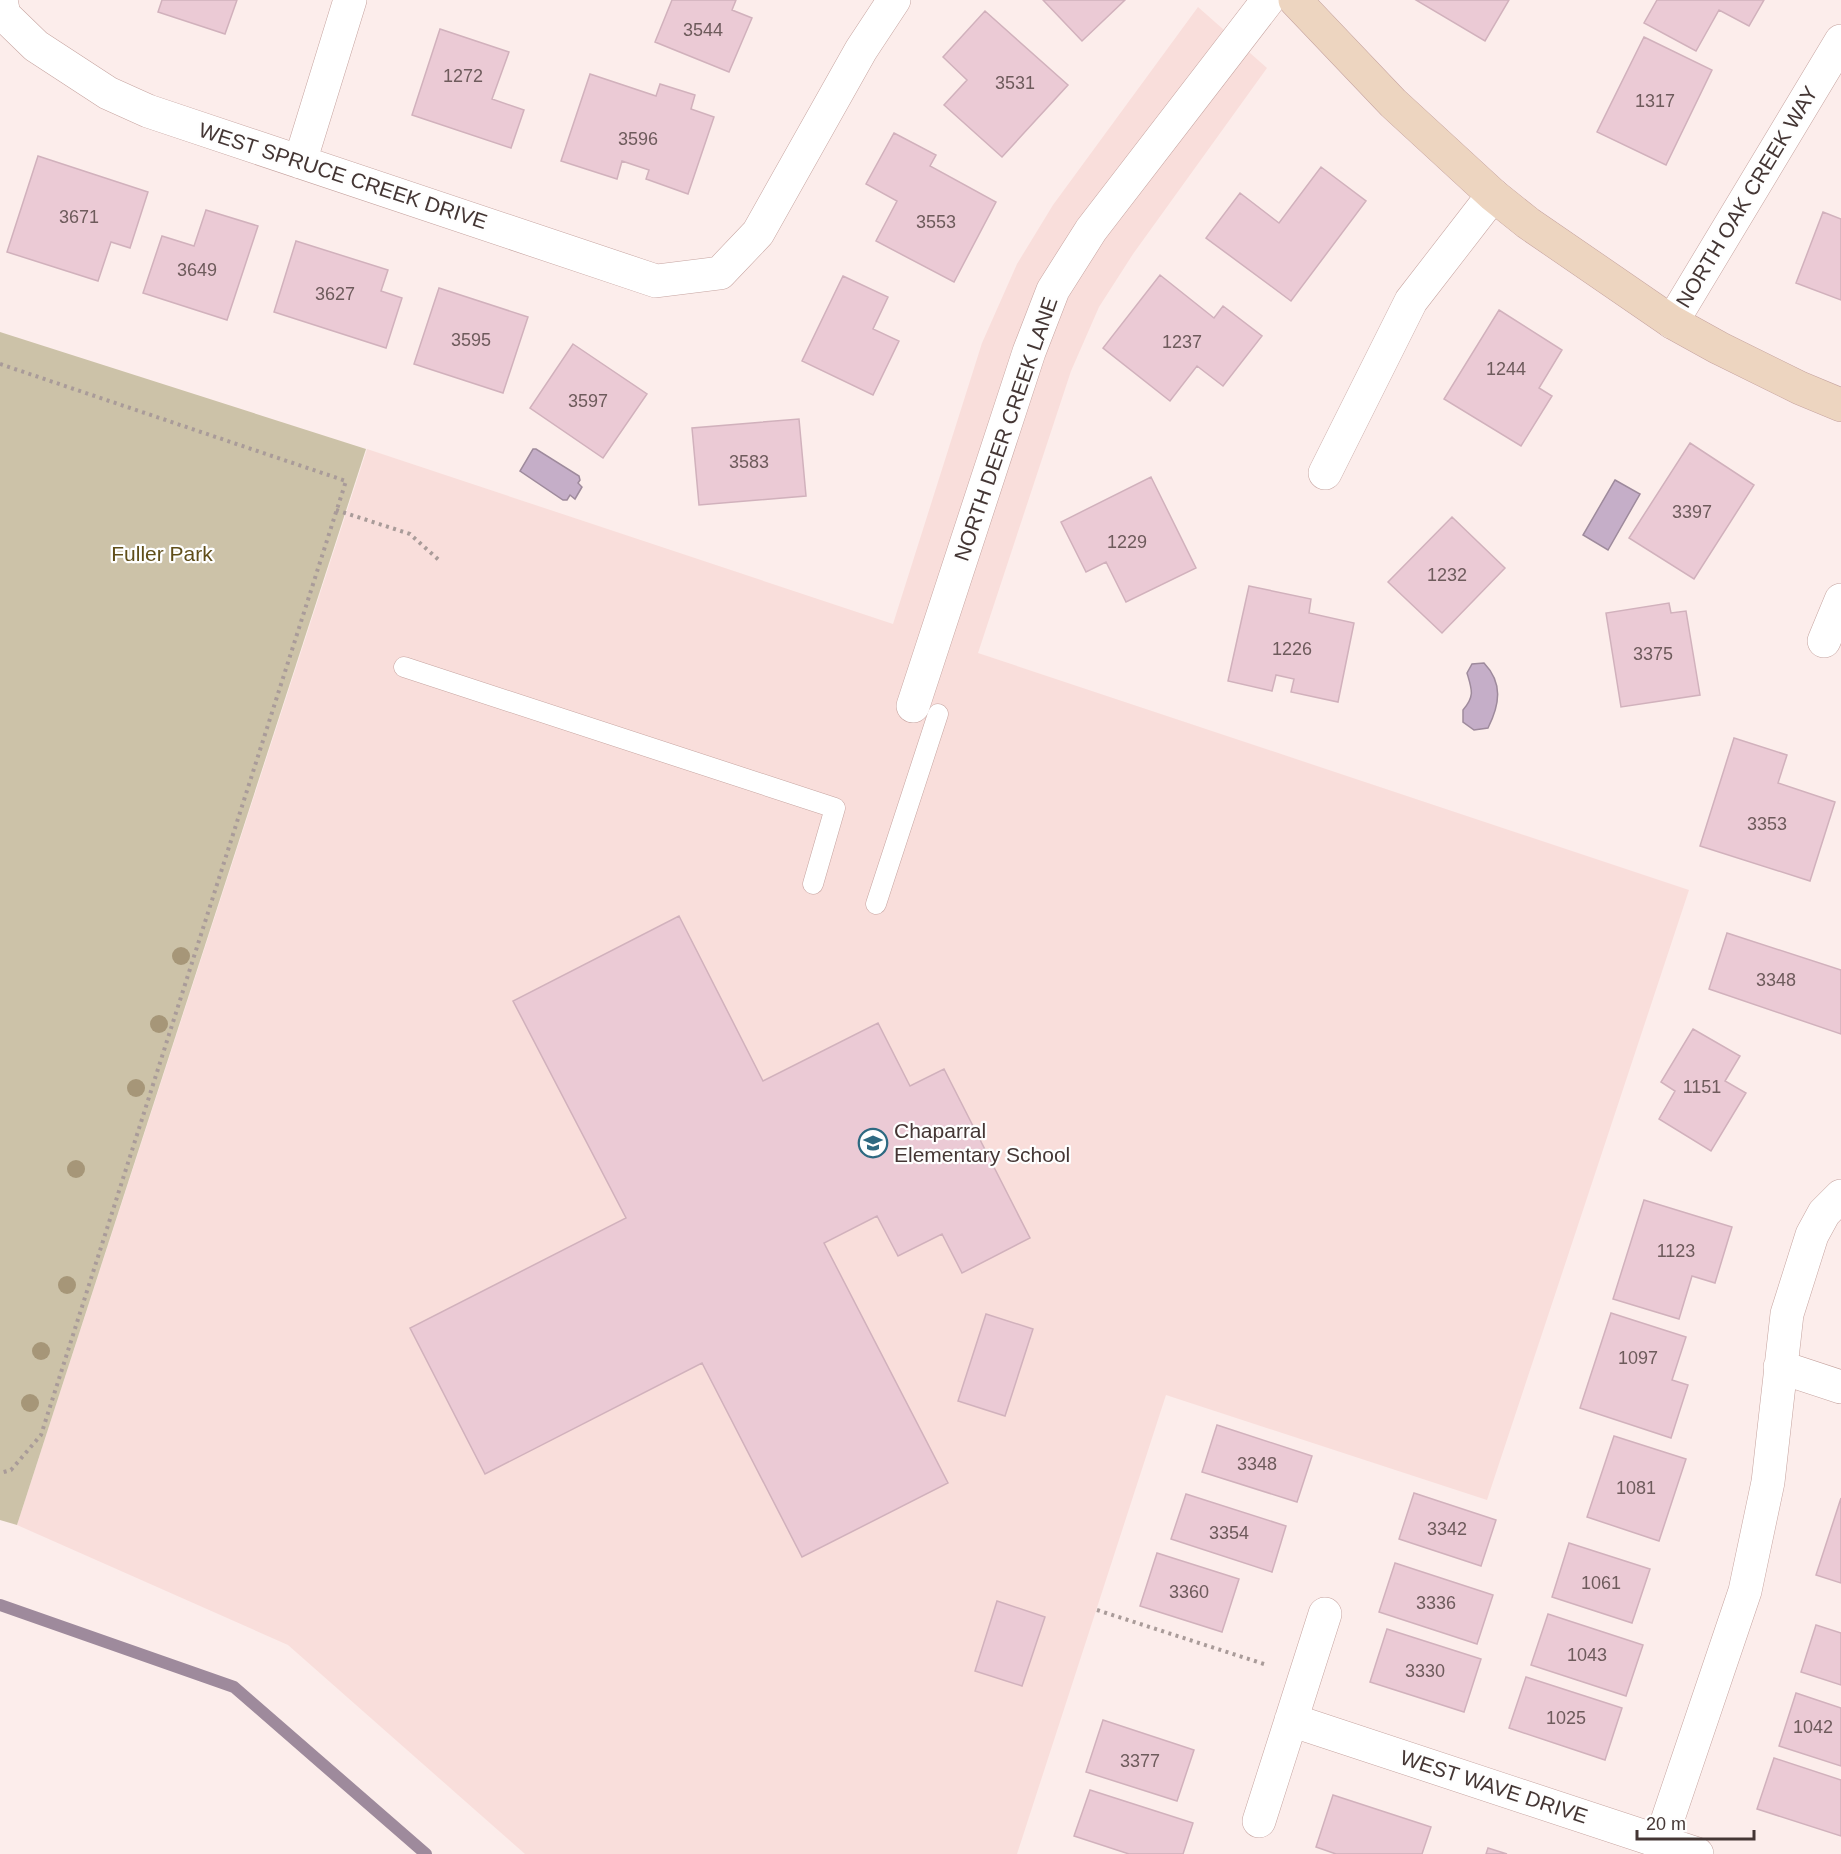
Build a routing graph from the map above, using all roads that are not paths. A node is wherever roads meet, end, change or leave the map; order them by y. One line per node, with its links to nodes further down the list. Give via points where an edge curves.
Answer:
1 (1, 0): 7 (street, WEST SPRUCE CREEK DRIVE, via 4,15 36,46 108,93 148,111)
2 (351, 0): 7 (street)
3 (894, 0): 7 (street, WEST SPRUCE CREEK DRIVE, via 861,50 758,232 720,273 656,281)
4 (1268, 0): 15 (street, NORTH DEER CREEK LANE, via 1091,230 1053,290 1029,352)
5 (1295, 0): 8 (street, via 1393,103)
6 (1841, 41): 9 (street, NORTH OAK CREEK WAY)
7 (300, 162)
8 (1493, 195): 9 (street); 11 (street, via 1411,301)
9 (1672, 322): 10 (street)
10 (1841, 405)
11 (1325, 473)
12 (1841, 600): 13 (street)
13 (1824, 641)
14 (404, 667): 16 (lane, via 835,808)
15 (925, 710): 17 (lane)
16 (813, 884)
17 (876, 904)
18 (1841, 1196): 19 (street, via 1824,1213 1812,1235 1787,1314)
19 (1780, 1367): 20 (street); 24 (street, via 1768,1482 1745,1591)
20 (1841, 1387)
21 (1325, 1614): 22 (street)
22 (1291, 1720): 23 (street); 24 (street, WEST WAVE DRIVE)
23 (1259, 1821)
24 (1658, 1848): 25 (street, WEST WAVE DRIVE)
25 (1697, 1854)

